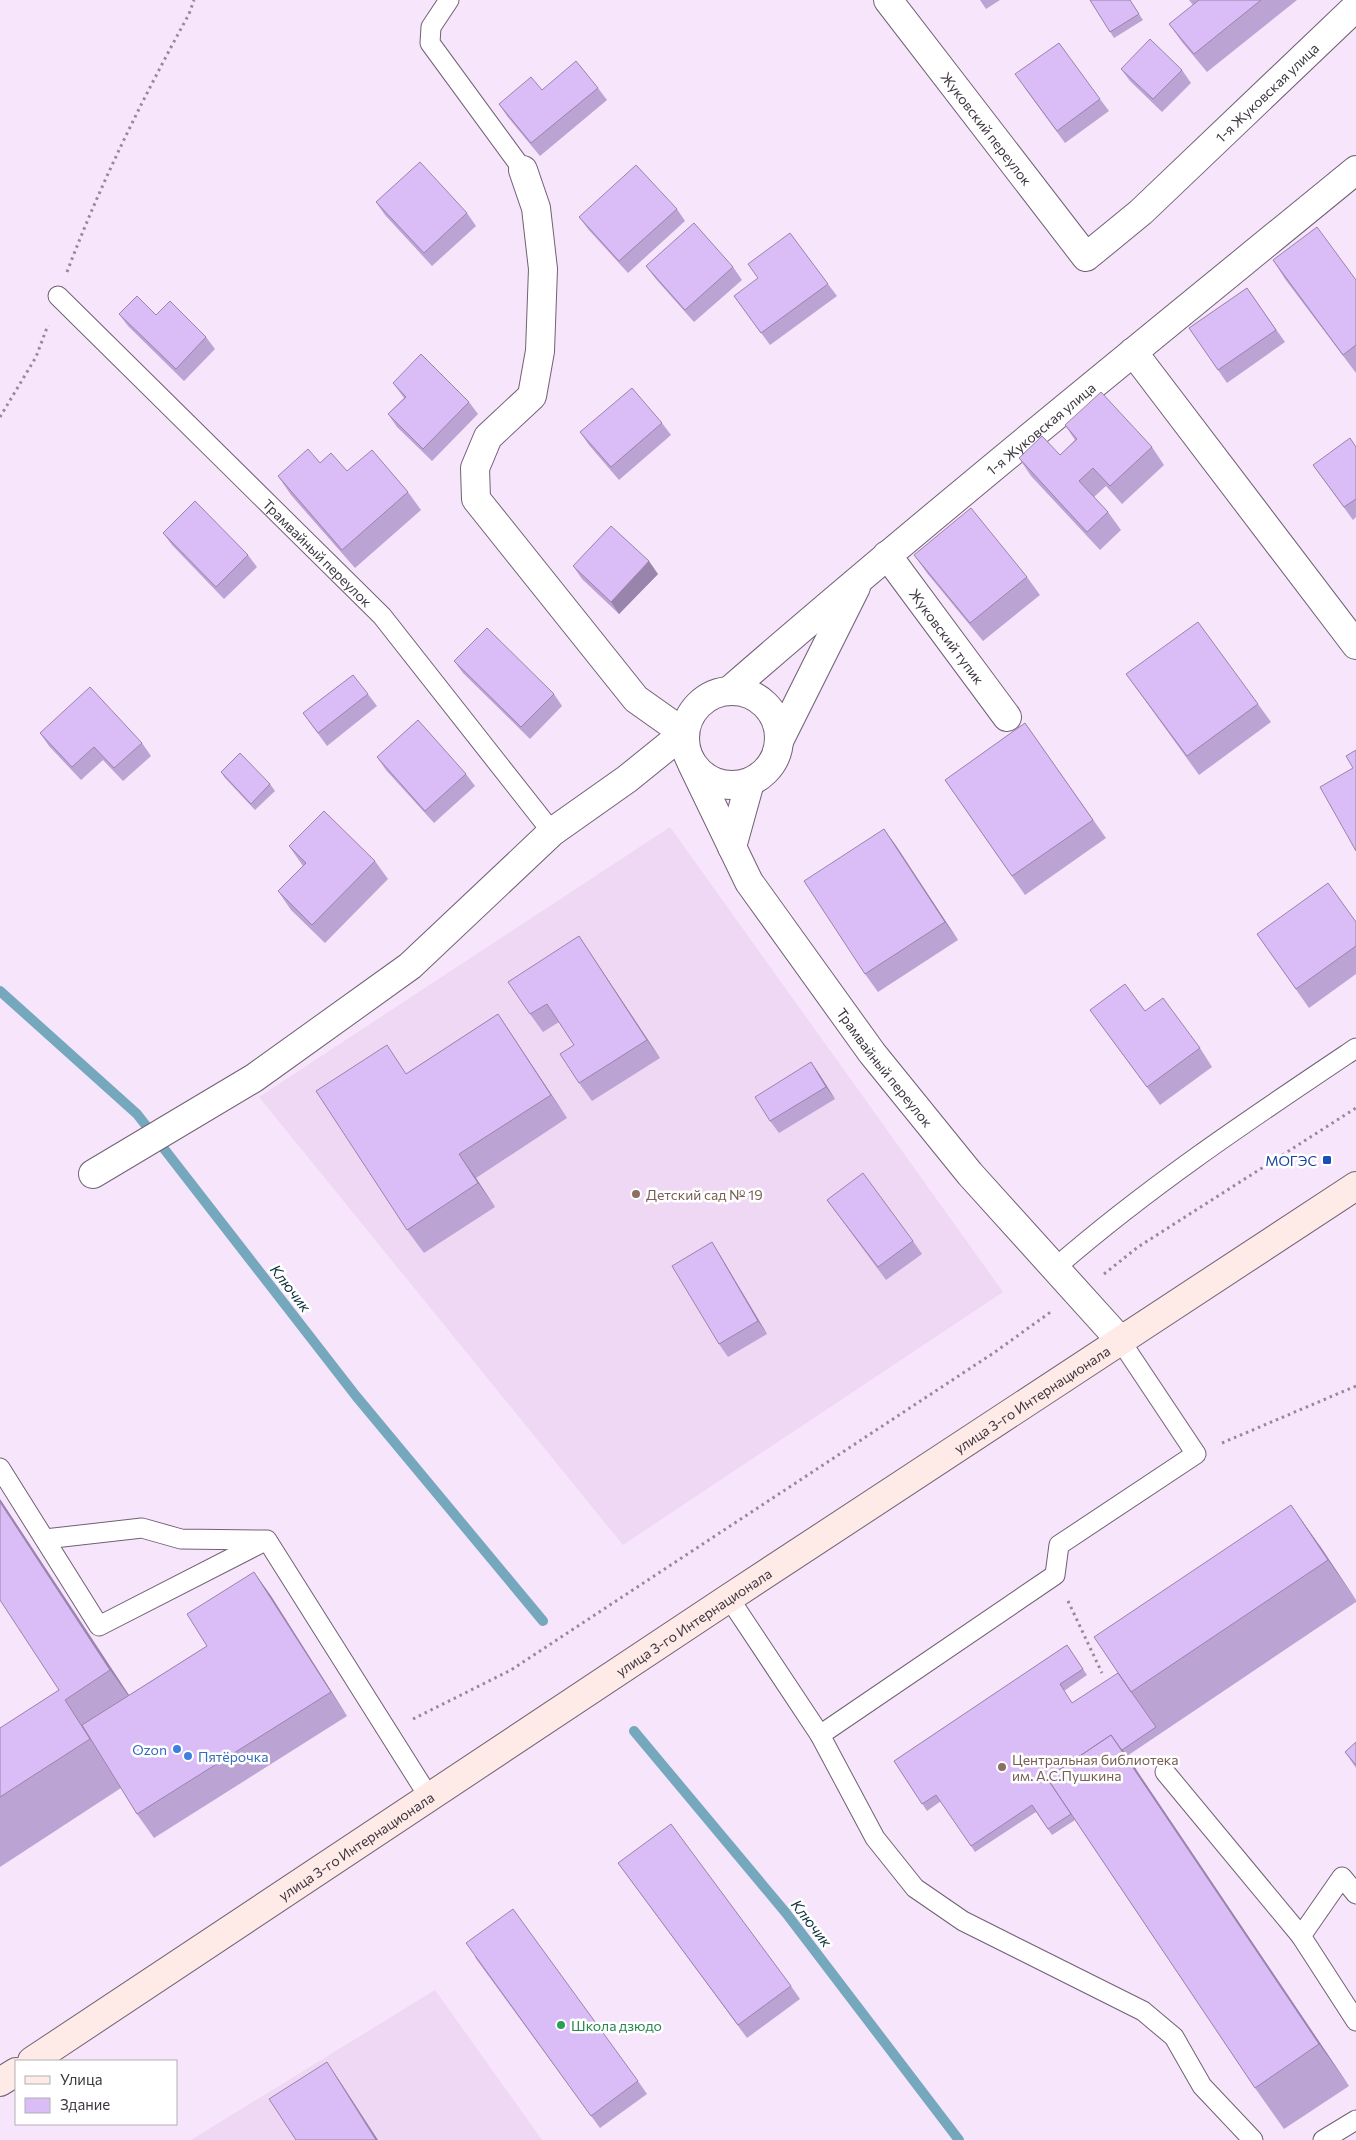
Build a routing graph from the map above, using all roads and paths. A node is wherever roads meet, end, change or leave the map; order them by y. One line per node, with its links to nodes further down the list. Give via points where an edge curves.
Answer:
1 (194, 0): 8 (path, via 190,14 139,106 84,228)
2 (449, 0): 5 (lane, via 431,27 430,44)
3 (888, 0): 7 (street, Жуковский переулок)
4 (1356, 7): 7 (street, 1-я Жуковская улица, via 1147,206)
5 (523, 170): 16 (street, via 536,208 542,269 540,350 532,396 488,437 475,468 476,499 636,699)
6 (1356, 170): 9 (street, 1-я Жуковская улица)
7 (1086, 257)
8 (58, 296): 10 (path, via 36,358); 20 (lane, Трамвайный переулок, via 382,616)
9 (1133, 352): 11 (street, 1-я Жуковская улица); 13 (street)
10 (0, 417)
11 (887, 555): 12 (street, 1-я Жуковская улица); 15 (street, Жуковский тупик)
12 (861, 576): 14 (street, 1-я Жуковская улица); 17 (street)
13 (1356, 645)
14 (730, 690): 16 (street, via 700,702 688,717); 17 (street, via 747,692 761,700 778,725)
15 (1007, 717)
16 (684, 733): 18 (street, via 685,749); 20 (street, via 627,779)
17 (780, 741): 19 (street, via 764,774)
18 (692, 764): 19 (street, via 703,776 717,783 733,786); 21 (street, Трамвайный переулок)
19 (750, 782): 21 (street)
20 (552, 832): 24 (street, via 410,966 254,1078)
21 (732, 847): 26 (street, Трамвайный переулок, via 749,882 872,1053 970,1174)
22 (1356, 1048): 26 (lane, via 1247,1121 1109,1221)
23 (1356, 1108): 27 (path, via 1138,1247)
24 (93, 1174)
25 (1356, 1186): 28 (main road, улица 3-го Интернационала)
26 (1055, 1268): 27 (street, Трамвайный переулок)
27 (1078, 1293): 28 (street, Трамвайный переулок); 37 (path, via 995,1352 511,1670)
28 (1120, 1340): 30 (lane); 35 (main road, улица 3-го Интернационала)
29 (1356, 1386): 30 (path)
30 (1196, 1454): 34 (lane, via 1059,1545)
31 (0, 1468): 32 (lane)
32 (45, 1539): 33 (lane, via 142,1528 181,1539); 33 (lane, via 98,1626)
33 (267, 1540): 37 (lane)
34 (1055, 1575): 36 (path); 38 (lane)
35 (729, 1598): 38 (lane); 40 (main road, улица 3-го Интернационала)
36 (1102, 1673)
37 (389, 1732): 40 (lane)
38 (820, 1735): 48 (lane, via 875,1838 915,1888 963,1921 1143,2011 1174,2037 1202,2086)
39 (1165, 1772): 42 (lane)
40 (429, 1797): 44 (main road, улица 3-го Интернационала)
41 (1356, 1894): 42 (lane, via 1342,1877)
42 (1301, 1936): 43 (lane)
43 (1356, 2021)
44 (34, 2060)
45 (15, 2073): 46 (main road)
46 (0, 2082)
47 (1356, 2120): 49 (lane)
48 (1253, 2140)
49 (1323, 2140)

